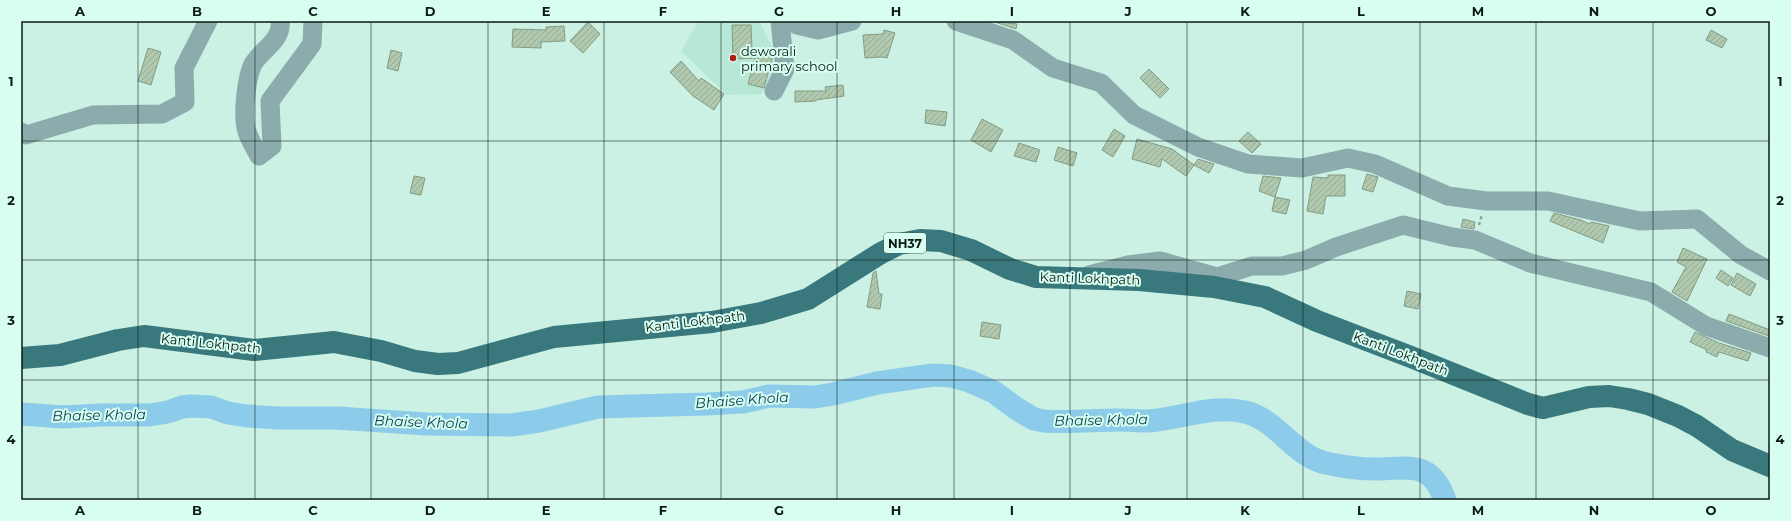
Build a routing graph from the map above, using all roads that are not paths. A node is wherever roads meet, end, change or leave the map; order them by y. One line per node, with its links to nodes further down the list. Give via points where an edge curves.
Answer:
1 (208, 21): 9 (street, via 184,68 185,102 162,114 93,115 26,135)
2 (280, 21): 3 (street, via 281,26 270,46 254,64 246,90 246,128 260,156 272,146 270,101 312,44)
3 (313, 21)
4 (780, 21): 8 (street, via 785,69)
5 (796, 21): 6 (street, via 797,25 818,30)
6 (852, 21)
7 (956, 21): 10 (street, via 1013,40 1054,68 1101,83 1134,115 1198,147 1248,164 1302,168 1348,158 1375,164 1448,196 1486,201 1548,201 1640,221 1697,219 1740,255)
8 (774, 91)
9 (21, 132)
10 (1770, 271)
11 (1076, 278): 12 (street, via 1128,265 1160,261 1217,277 1252,266 1282,266 1306,260 1336,247 1403,225 1475,240 1530,263 1651,292 1706,326); 13 (main road, Kanti Lokhpath / NH37, via 1036,277 1010,269 971,250 941,241 920,240 899,244 881,253 808,299 761,313 712,322 554,337 458,363 415,361 334,342 254,350 144,336 60,355); 14 (main road, Kanti Lokhpath / NH37, via 1139,280 1214,287 1265,297 1317,321 1528,404 1543,408 1589,397 1609,396 1648,404 1691,423 1732,450)
12 (1770, 348)
13 (21, 358)
14 (1770, 466)

